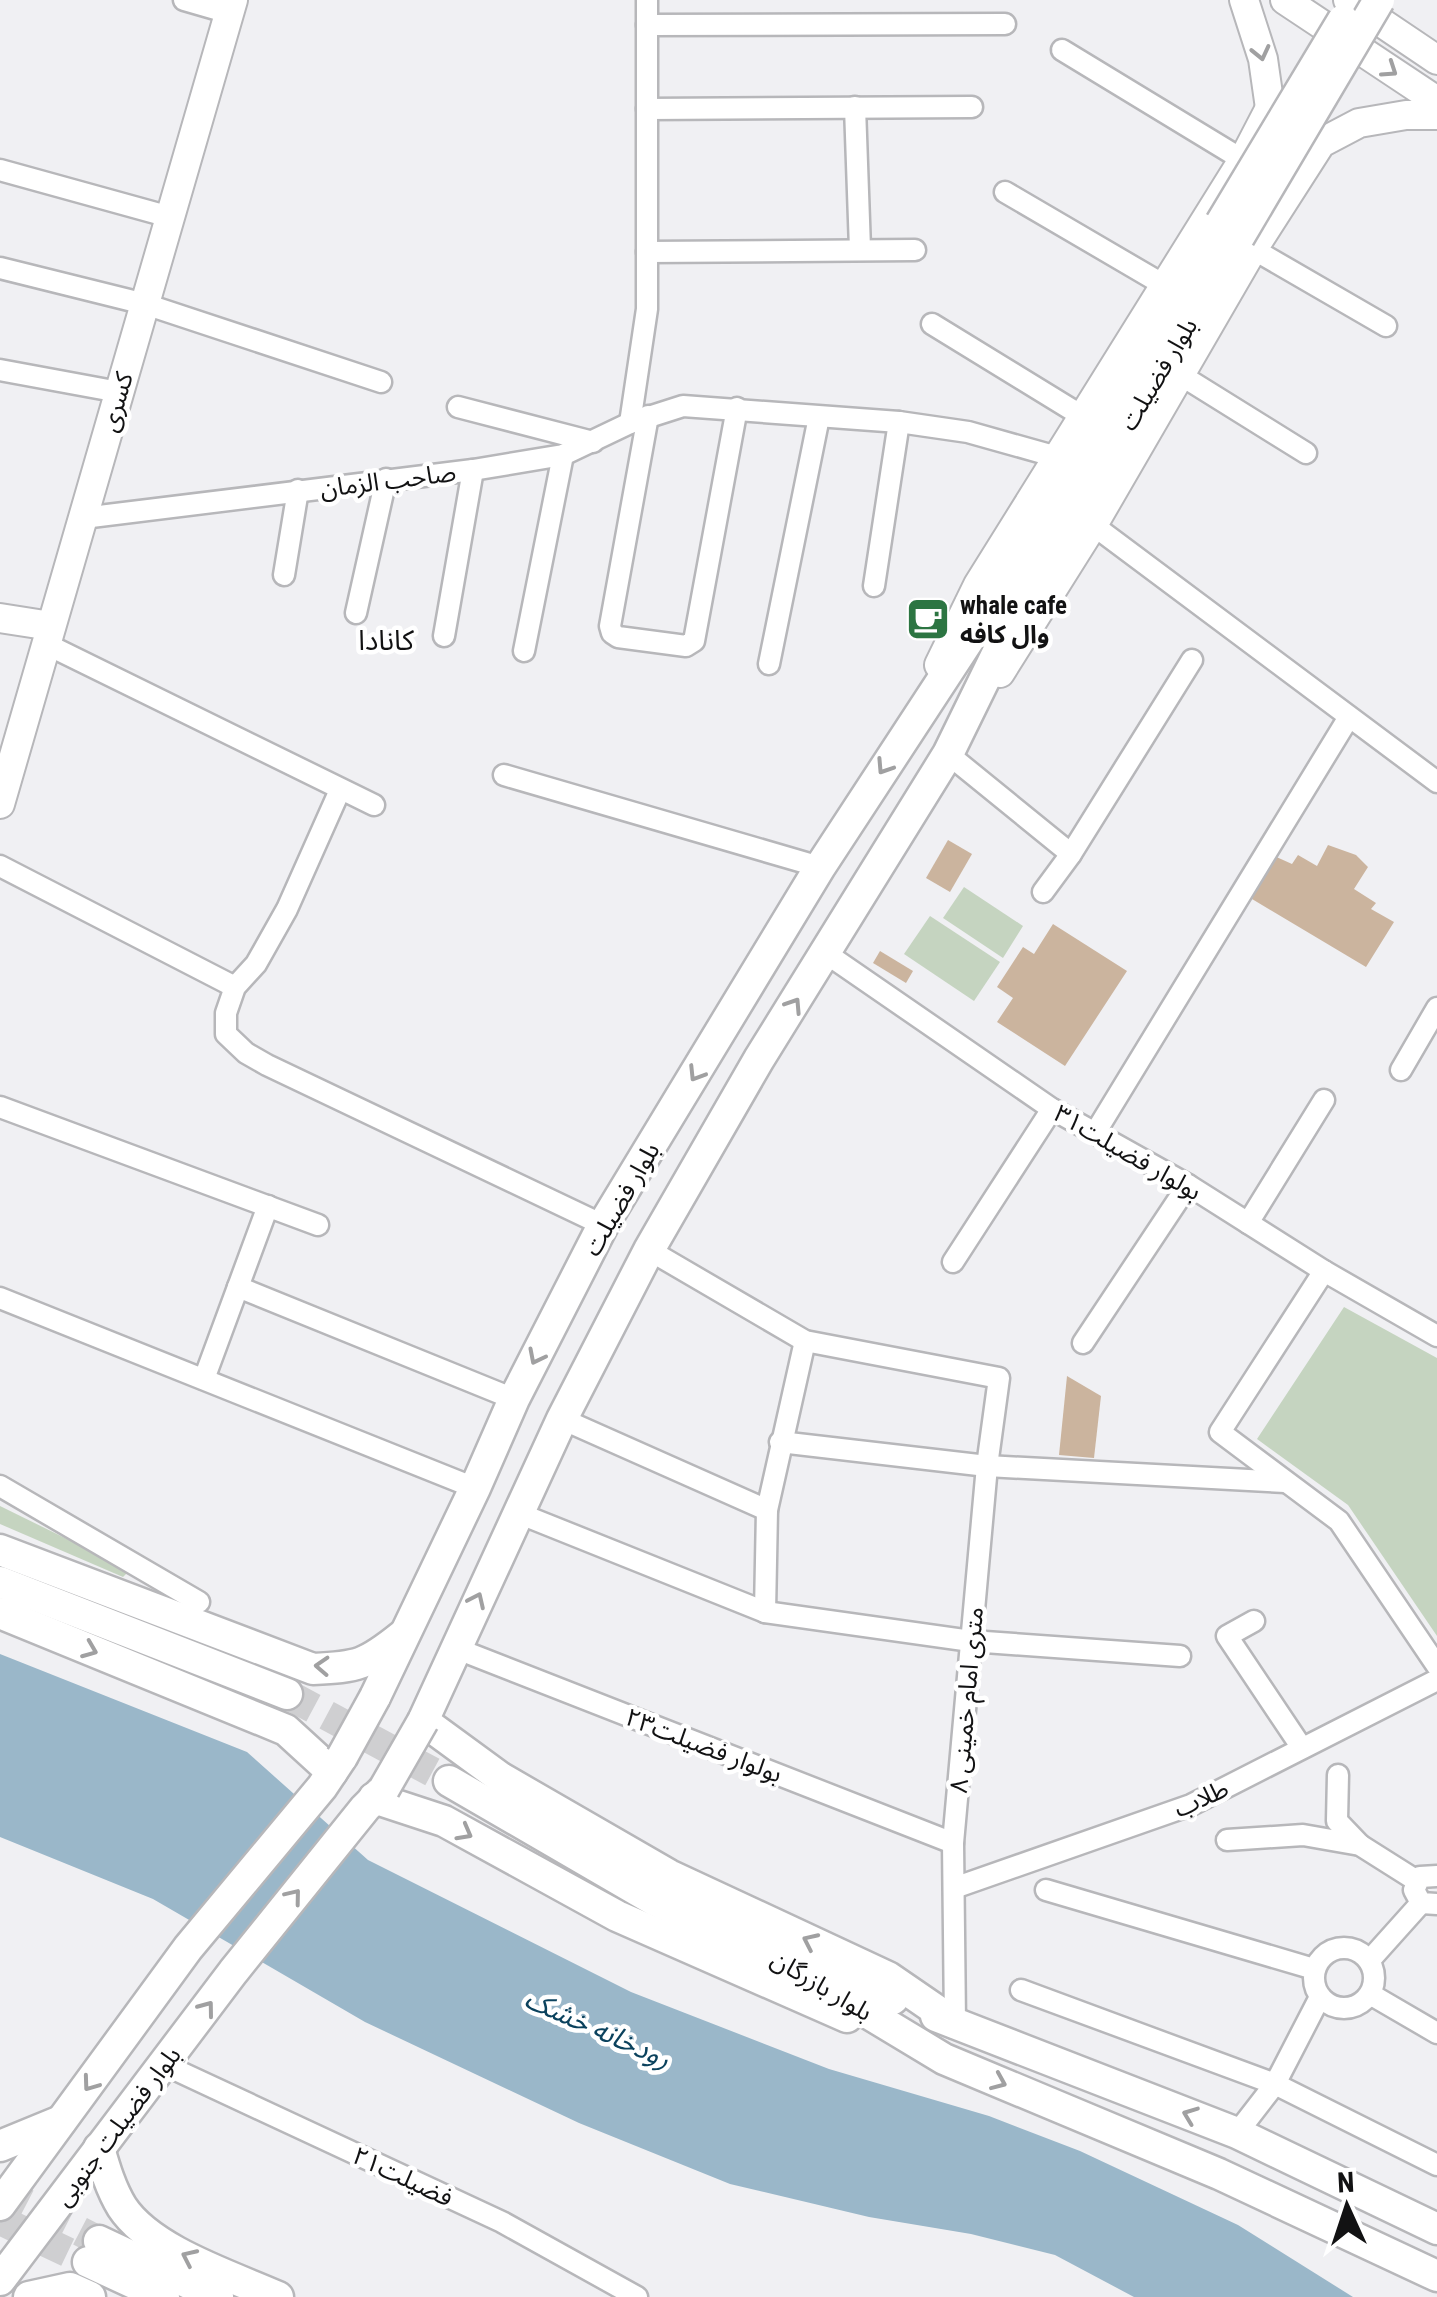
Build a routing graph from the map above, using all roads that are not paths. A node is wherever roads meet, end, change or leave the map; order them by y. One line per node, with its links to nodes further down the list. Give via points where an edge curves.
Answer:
1 (184, 0): 7 (street)
2 (647, 0): 9 (street)
3 (1244, 0): 15 (main road, one-way to 15)
4 (1285, 0): 12 (main road, one-way to 12)
5 (1352, 0): 11 (main road); 53 (main road, بلوار فضیلت, bridge)
6 (1379, 0): 53 (main road, بلوار فضیلت, bridge)
7 (231, 6): 22 (main road, کسری)
8 (1004, 24): 9 (street)
9 (647, 25): 16 (street)
10 (1062, 50): 19 (street)
11 (1437, 60)
12 (1437, 101)
13 (855, 107): 14 (street); 16 (street); 23 (street)
14 (972, 107)
15 (1270, 108): 18 (main road, via 1292,102 1312,112); 19 (main road, بلوار فضیلت)
16 (647, 109): 26 (street)
17 (1437, 115): 18 (main road, via 1359,123)
18 (1321, 143): 25 (main road, بلوار فضیلت)
19 (1243, 160): 28 (main road, بلوار فضیلت)
20 (0, 170): 22 (street)
21 (1005, 192): 28 (street)
22 (170, 217): 29 (main road, کسری)
23 (860, 249): 24 (street); 26 (street)
24 (916, 250)
25 (1253, 250): 31 (street); 33 (main road, بلوار فضیلت)
26 (647, 252): 40 (street)
27 (0, 268): 29 (street)
28 (1164, 286): 38 (main road, بلوار فضیلت)
29 (145, 304): 34 (street); 35 (main road, کسری)
30 (932, 324): 38 (street)
31 (1386, 326)
32 (0, 370): 35 (street)
33 (1179, 374): 43 (street); 50 (main road, بلوار فضیلت)
34 (381, 382)
35 (119, 392): 49 (main road, کسری)
36 (458, 407): 42 (street)
37 (737, 408): 39 (street, صاحب الزمان); 40 (street, صاحب الزمان, via 683,406); 40 (street, via 694,641 686,646 618,636 610,626)
38 (1082, 416): 45 (main road, بلوار فضیلت)
39 (819, 417): 41 (street, صاحب الزمان); 60 (street)
40 (639, 420): 42 (street, صاحب الزمان)
41 (899, 422): 45 (street, صاحب الزمان, via 968,432); 52 (street)
42 (593, 442): 44 (street, صاحب الزمان)
43 (1306, 453)
44 (563, 456): 46 (street, صاحب الزمان); 58 (street)
45 (1057, 457): 62 (main road, بلوار فضیلت, via 978,586)
46 (474, 470): 47 (street, صاحب الزمان); 57 (street)
47 (386, 480): 48 (street, صاحب الزمان); 54 (street)
48 (298, 490): 49 (street, صاحب الزمان); 51 (street)
49 (83, 518): 56 (main road, کسری)
50 (1092, 525): 61 (street); 63 (main road, بلوار فضیلت)
51 (284, 576)
52 (874, 586)
53 (1006, 606): 62 (main road, بلوار فضیلت); 63 (main road, بلوار فضیلت)
54 (356, 613)
55 (0, 618): 56 (main road)
56 (48, 635): 66 (street); 67 (main road, کسری)
57 (444, 636)
58 (524, 651)
59 (1192, 660): 69 (street)
60 (768, 664)
61 (1349, 717): 65 (street); 82 (street)
62 (910, 725): 71 (main road, بلوار فضیلت, one-way to 71)
63 (948, 754): 69 (street); 73 (main road, بلوار فضیلت)
64 (504, 776): 71 (street)
65 (1437, 782)
66 (340, 790): 68 (street); 74 (street, via 287,909)
67 (0, 804)
68 (374, 806)
69 (1070, 854): 72 (street)
70 (0, 866): 74 (street)
71 (820, 867): 76 (main road, بلوار فضیلت)
72 (1043, 892)
73 (827, 954): 77 (main road, بلوار فضیلت, one-way to 73); 81 (street, بولوار فضیلت۳۱)
74 (235, 987): 87 (street, via 226,1034 267,1066)
75 (1437, 1008): 78 (street)
76 (721, 1034): 77 (main road); 87 (main road, بلوار فضیلت, one-way to 87)
77 (759, 1059): 88 (main road, بلوار فضیلت)
78 (1400, 1070)
79 (1324, 1100): 85 (street)
80 (0, 1107): 84 (street)
81 (1052, 1109): 82 (street, بولوار فضیلت۳۱); 89 (street)
82 (1095, 1134): 83 (street, بولوار فضیلت۳۱)
83 (1188, 1185): 85 (street, بولوار فضیلت۳۱); 96 (street)
84 (268, 1206): 86 (street); 91 (street)
85 (1248, 1224): 90 (street, بولوار فضیلت۳۱)
86 (318, 1225)
87 (603, 1225): 98 (main road, بلوار فضیلت, one-way to 98)
88 (649, 1250): 95 (street); 99 (main road, بلوار فضیلت)
89 (953, 1262)
90 (1324, 1271): 94 (street, بولوار فضیلت۳۱); 102 (street, via 1220,1432)
91 (238, 1286): 97 (street); 98 (street)
92 (0, 1298): 97 (street)
93 (1437, 1310): 94 (street)
94 (1431, 1333)
95 (804, 1340): 100 (street); 101 (street, ۸ متری امام خمینی, via 999,1378)
96 (1083, 1343)
97 (204, 1379): 104 (street)
98 (514, 1398): 104 (main road, بلوار فضیلت)
99 (562, 1419): 105 (street); 106 (main road, بلوار فضیلت)
100 (780, 1442): 101 (street); 105 (street)
101 (987, 1466): 102 (street); 114 (street, ۸ متری امام خمینی)
102 (1288, 1482): 117 (street, via 1339,1521)
103 (0, 1486): 109 (street)
104 (476, 1488): 113 (main road, بلوار فضیلت)
105 (766, 1510): 110 (street)
106 (518, 1513): 110 (street); 115 (main road, بلوار فضیلت, one-way to 106)
107 (0, 1550): 113 (main road, one-way to 107, via 372,1660 313,1668)
108 (0, 1582): 119 (main road)
109 (199, 1602)
110 (765, 1612): 114 (street)
111 (0, 1613): 122 (main road, one-way to 122, via 286,1730)
112 (1254, 1621): 121 (street, via 1227,1636)
113 (408, 1631): 122 (main road, بلوار فضیلت, bridge)
114 (972, 1641): 116 (street); 129 (street, ۸ متری امام خمینی)
115 (455, 1648): 120 (main road, بلوار فضیلت); 129 (street, بولوار فضیلت۲۳)
116 (1180, 1656)
117 (1437, 1666)
118 (1437, 1680): 121 (street, طلاب)
119 (287, 1694)
120 (423, 1721): 125 (main road, بلوار فضیلت, bridge); 141 (main road, one-way to 120, via 888,1977 652,1866 500,1778)
121 (1302, 1748): 132 (street, طلاب, via 1191,1805)
122 (332, 1772): 146 (main road, بلوار فضیلت جنوبی, one-way to 146, via 188,1948)
123 (1338, 1775): 126 (street)
124 (449, 1780): 135 (main road, via 654,1900)
125 (375, 1798): 143 (main road, one-way to 143, via 444,1821 617,1916); 144 (main road, بلوار فضیلت جنوبی, one-way to 125)
126 (1338, 1821): 127 (street); 130 (street)
127 (1302, 1835): 128 (street); 130 (street)
128 (1227, 1840)
129 (952, 1843): 132 (street, ۸ متری امام خمینی)
130 (1360, 1845): 131 (street)
131 (1427, 1878): 134 (street, via 1414,1890)
132 (954, 1888): 141 (street, ۸ متری امام خمینی)
133 (1046, 1890): 137 (street)
134 (1429, 1904): 136 (street)
135 (762, 1949): 141 (main road, بلوار بازرگان); 143 (main road, بلوار بازرگان)
136 (1369, 1962): 137 (street, via 1354,1950 1335,1949); 139 (street)
137 (1314, 1969): 140 (street)
138 (1021, 1990): 145 (street)
139 (1370, 1994): 140 (street, via 1346,2009); 142 (street)
140 (1320, 1997): 145 (street)
141 (955, 2023): 147 (main road, بلوار بازرگان, one-way to 141)
142 (1437, 2033)
143 (944, 2058): 153 (main road, بلوار بازرگان, one-way to 153, via 1219,2174)
144 (165, 2065): 149 (main road, بلوار فضیلت جنوبی); 160 (street, فضیلت۲۱, via 502,2222)
145 (1275, 2084): 147 (street); 150 (street)
146 (63, 2120): 148 (main road); 151 (main road, بلوار فضیلت جنوبی)
147 (1237, 2134): 152 (main road, بلوار بازرگان)
148 (0, 2146)
149 (99, 2148): 154 (main road, بلوار فضیلت جنوبی); 159 (main road, one-way to 149, via 160,2243 124,2210)
150 (1437, 2164)
151 (0, 2205)
152 (1437, 2229)
153 (1437, 2276)
154 (0, 2280)
155 (29, 2297): 156 (main road, via 70,2288)
156 (90, 2297)
157 (164, 2297): 158 (main road, via 93,2251)
158 (218, 2297)
159 (278, 2297)
160 (637, 2297)

